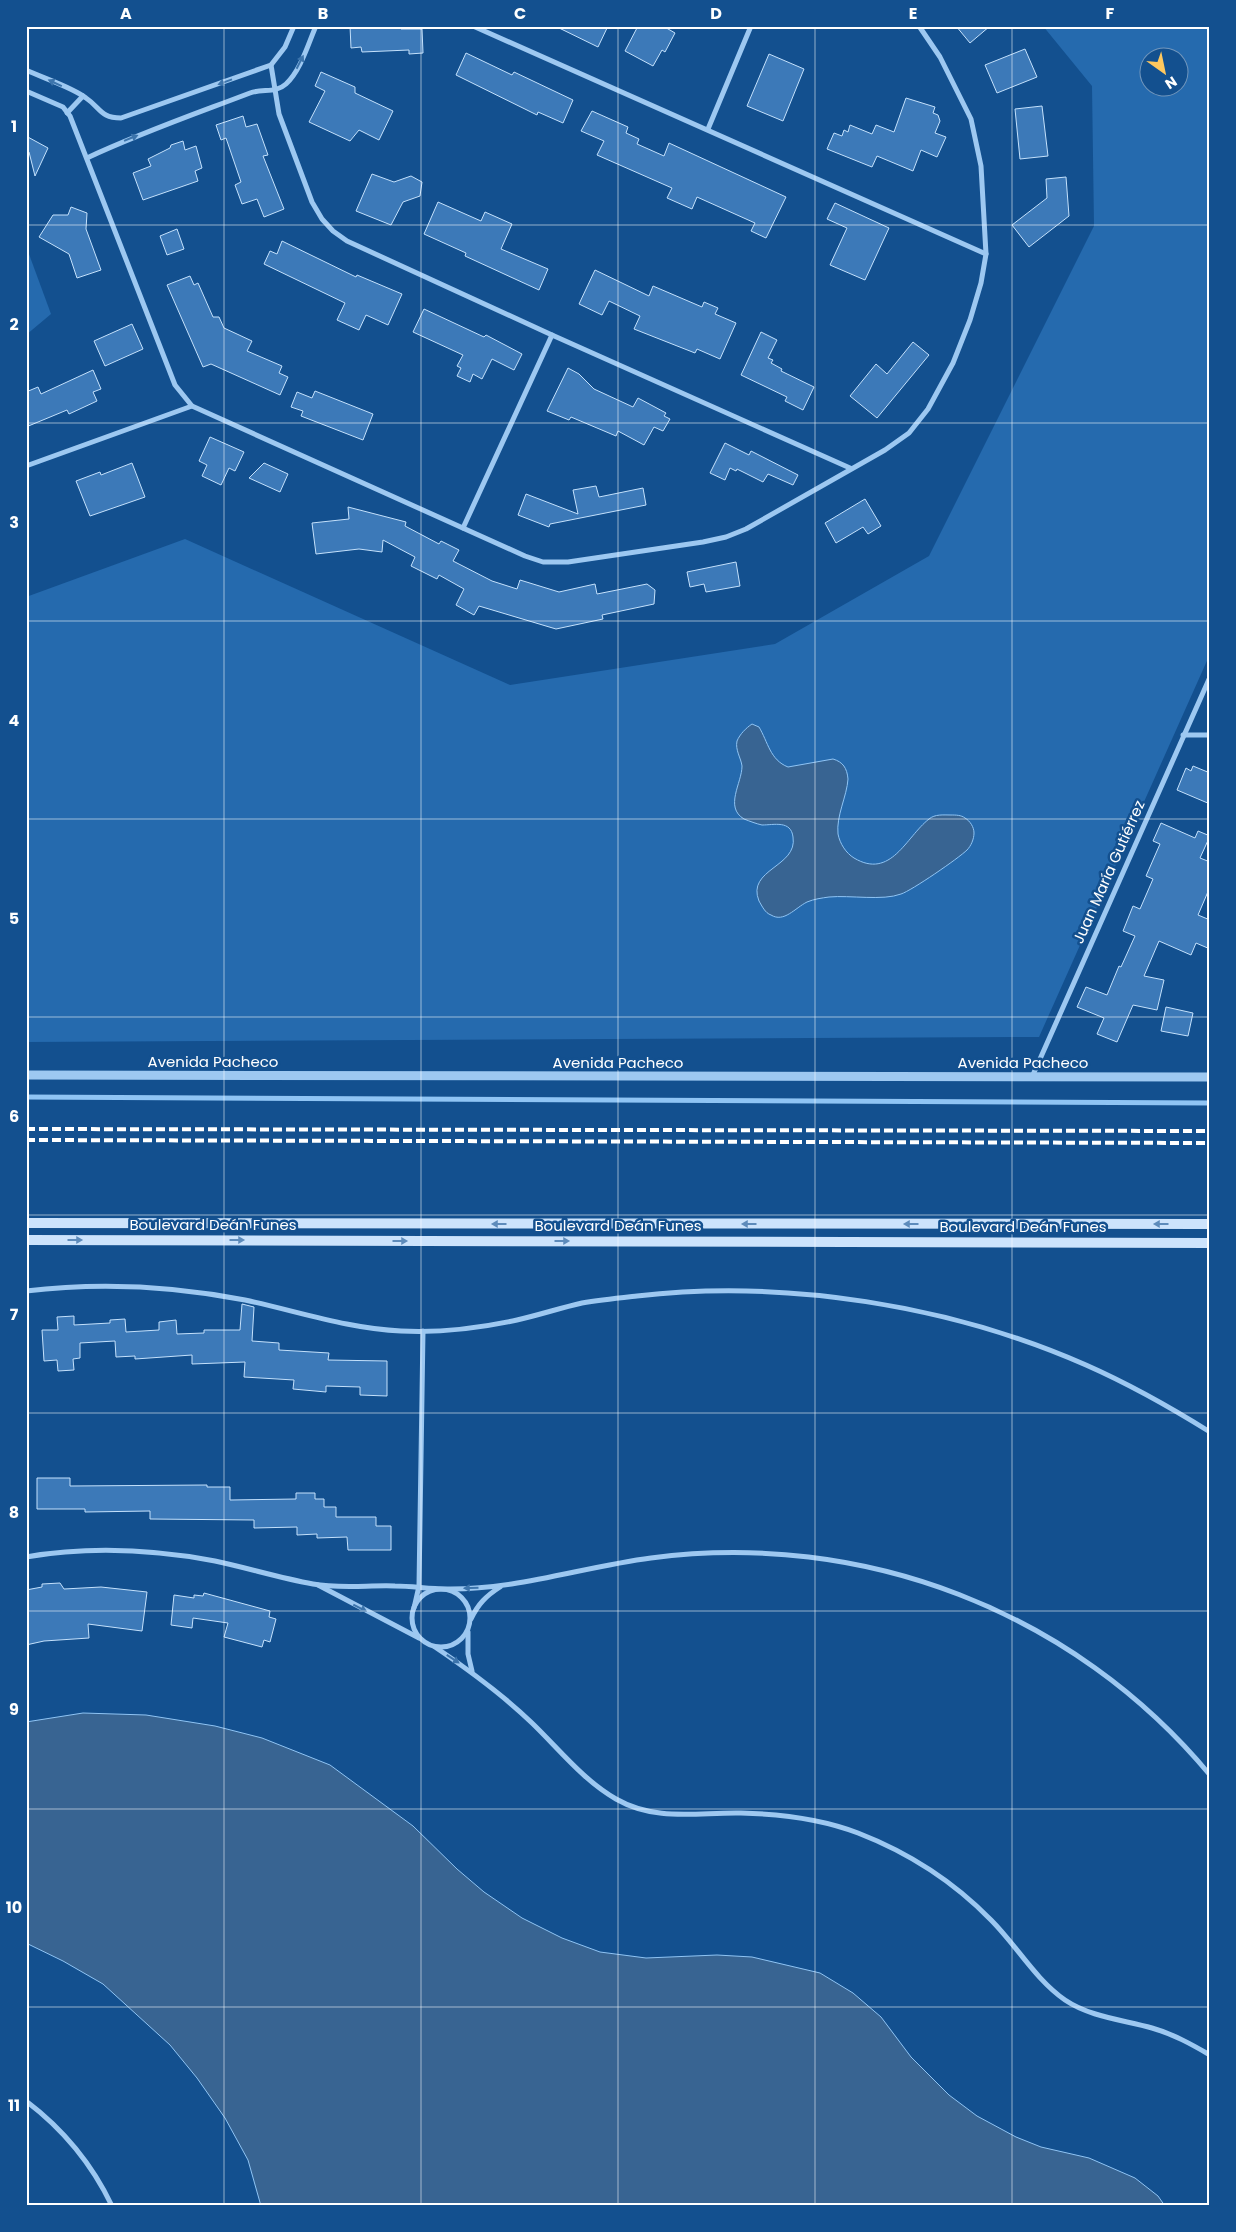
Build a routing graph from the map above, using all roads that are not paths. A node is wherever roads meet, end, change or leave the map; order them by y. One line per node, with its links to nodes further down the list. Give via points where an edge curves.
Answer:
1 (294, 26): 6 (street, via 285,47)
2 (316, 26): 9 (street, one-way to 2, via 287,83 300,64)
3 (474, 26): 12 (street)
4 (751, 26): 12 (street)
5 (919, 26): 14 (street, via 940,57 971,119 981,166)
6 (271, 65): 9 (street); 10 (street, one-way to 10, via 121,118 109,118)
7 (26, 70): 10 (street, one-way to 7)
8 (26, 91): 11 (street, via 63,107)
9 (276, 91): 13 (street, one-way to 9, via 254,91); 15 (street, via 279,114 312,202 333,232)
10 (83, 96): 11 (street)
11 (67, 113): 13 (street)
12 (708, 129): 14 (street)
13 (87, 158): 16 (street, via 176,385)
14 (986, 254): 18 (street, via 970,320 953,363 928,409 909,433)
15 (552, 335): 18 (street); 19 (street)
16 (192, 406): 17 (street); 19 (street)
17 (26, 466)
18 (850, 468): 19 (street, via 746,529 702,542 568,562 543,562)
19 (463, 528)
20 (1210, 677): 21 (street, Juan María Gutiérrez)
21 (1183, 735): 22 (street); 24 (street, Juan María Gutiérrez)
22 (1210, 735)
23 (26, 1075): 24 (street, Avenida Pacheco)
24 (1032, 1077): 25 (street, Avenida Pacheco)
25 (1210, 1077)
26 (26, 1223): 27 (main road, Boulevard Deán Funes, one-way to 26)
27 (1210, 1224)
28 (26, 1240): 29 (main road, Boulevard Deán Funes, one-way to 29)
29 (1210, 1243)
30 (26, 1291): 31 (street, via 80,1286 179,1289 381,1329)
31 (423, 1331): 32 (street, via 486,1325 582,1304 641,1296 760,1292 834,1298 891,1306 1030,1343 1085,1365 1161,1402); 35 (street)
32 (1210, 1432)
33 (26, 1557): 34 (street, via 67,1550 155,1552 214,1561)
34 (317, 1585): 35 (street); 41 (street, one-way to 41)
35 (419, 1586): 37 (street); 38 (street)
36 (500, 1587): 37 (street, one-way to 37); 39 (street, via 481,1602); 44 (street, via 652,1558 710,1554 771,1553 827,1559 921,1580 1028,1626 1085,1660 1129,1692)
37 (442, 1589): 38 (street, via 425,1594); 39 (street, via 451,1591 466,1602)
38 (414, 1608): 41 (street, via 412,1624)
39 (471, 1619): 40 (street)
40 (468, 1631): 42 (street, via 454,1645); 43 (street)
41 (419, 1638): 42 (street)
42 (435, 1647): 43 (street, one-way to 43)
43 (472, 1671): 45 (street, via 531,1722 573,1766 617,1800 663,1815 780,1815 857,1832 919,1863 969,1898 992,1920 1049,1988 1067,2002 1173,2036)
44 (1210, 1776)
45 (1210, 2055)
46 (26, 2101): 47 (street, via 66,2135)
47 (112, 2206)

